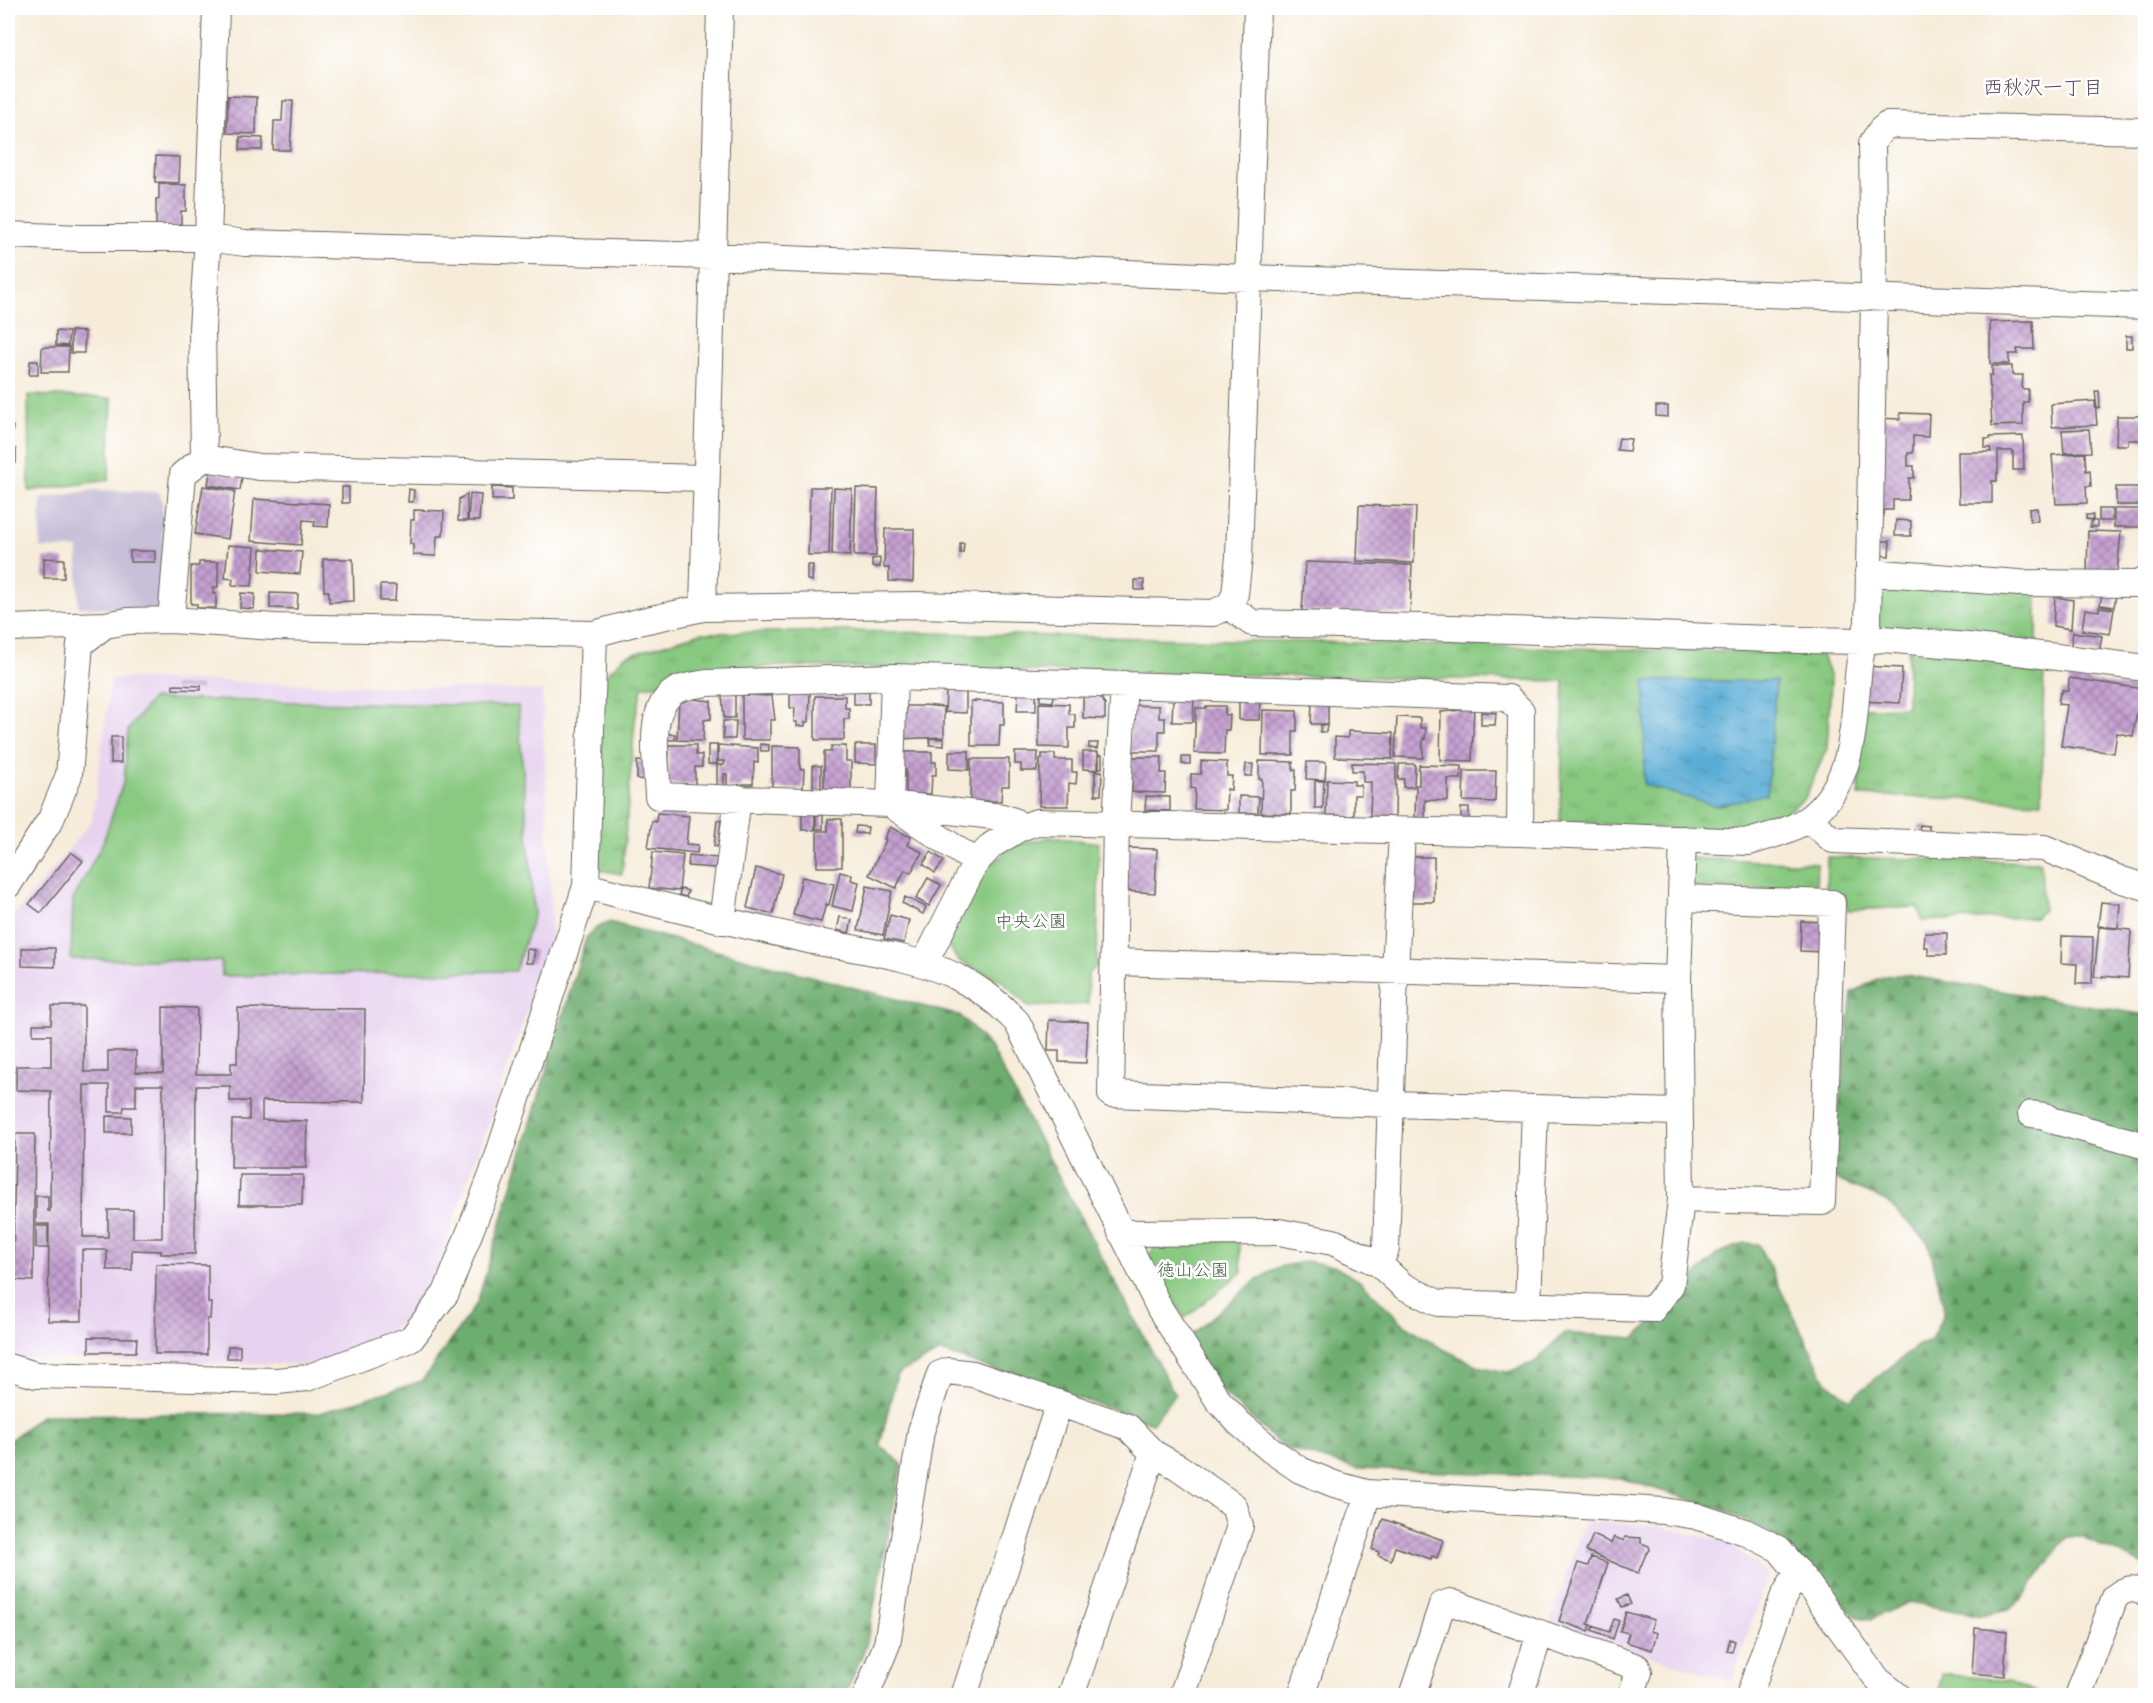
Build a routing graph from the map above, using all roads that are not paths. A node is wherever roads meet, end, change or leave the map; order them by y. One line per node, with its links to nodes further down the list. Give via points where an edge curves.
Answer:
1 (216, 8): 6 (street)
2 (720, 8): 7 (street)
3 (1257, 8): 8 (street)
4 (2145, 130): 9 (street, via 1887,125 1872,144)
5 (8, 235): 6 (street)
6 (208, 238): 7 (street, via 245,243); 11 (street, via 202,328)
7 (712, 256): 8 (street); 12 (street)
8 (1249, 278): 9 (street); 15 (street, via 1239,557 1235,594)
9 (1874, 297): 10 (street); 13 (street)
10 (2145, 306)
11 (204, 458): 12 (street, via 259,467); 17 (street, via 183,474)
12 (705, 478): 16 (street)
13 (1868, 572): 14 (street, via 2019,583 2137,584); 21 (street, via 1868,624)
14 (2145, 580)
15 (1229, 606): 16 (street, via 1213,613 916,605); 21 (street, via 1251,623)
16 (703, 608): 20 (street)
17 (171, 620): 18 (street); 20 (street, via 275,627)
18 (105, 625): 19 (street); 34 (street, via 80,644 69,775 51,819)
19 (8, 628)
20 (594, 634): 35 (street)
21 (1863, 641): 22 (street, via 1968,646); 27 (street, via 1855,723 1845,770 1837,788)
22 (2145, 668)
23 (894, 677): 24 (street); 25 (street, via 707,683 677,690 663,701 655,723 658,796); 26 (street)
24 (1124, 684): 28 (street); 31 (street, via 1508,698 1521,711)
25 (738, 798): 26 (street); 38 (street)
26 (890, 804): 29 (street, via 1002,817); 33 (street)
27 (1808, 819): 32 (street, via 1749,842); 36 (street, via 1833,840 2044,848)
28 (1116, 823): 29 (street, via 1037,822); 30 (street); 39 (street)
29 (1020, 828): 33 (street, via 992,845)
30 (1402, 831): 31 (street); 41 (street)
31 (1520, 833): 32 (street)
32 (1683, 839): 37 (street)
33 (976, 862): 40 (street)
34 (8, 885)
35 (586, 886): 38 (street); 52 (street, via 492,1175 446,1293 411,1339 308,1378 277,1381 36,1375)
36 (2145, 887)
37 (1681, 898): 42 (street); 48 (street, via 1832,903 1822,1202)
38 (722, 921): 40 (street)
39 (1114, 962): 41 (street); 43 (street, via 1111,1094)
40 (924, 964): 49 (street, via 959,977 987,994 1017,1022)
41 (1395, 972): 42 (street); 43 (street)
42 (1678, 979): 45 (street)
43 (1390, 1104): 44 (street); 50 (street, via 1386,1249)
44 (1535, 1109): 45 (street); 51 (street)
45 (1678, 1113): 48 (street)
46 (2031, 1114): 47 (street)
47 (2145, 1146)
48 (1681, 1199): 51 (street, via 1671,1285 1653,1309)
49 (1121, 1233): 50 (street, via 1279,1232 1333,1242); 55 (street, via 1160,1309 1218,1400 1239,1423 1300,1470)
50 (1379, 1264): 51 (street, via 1403,1286 1438,1303)
51 (1528, 1306)
52 (8, 1367)
53 (1059, 1402): 54 (street, via 1128,1427); 60 (street, via 973,1374 940,1374 921,1431 887,1644); 61 (street)
54 (1153, 1453): 62 (street); 63 (street, via 1234,1506 1240,1526)
55 (1367, 1493): 56 (street, via 1685,1514 1745,1532 1779,1549); 64 (street)
56 (1798, 1570): 59 (street); 68 (street, via 1783,1598)
57 (2145, 1593): 70 (street, via 2125,1589 2115,1598)
58 (1540, 1633): 65 (street, via 1450,1602 1442,1605); 66 (street); 67 (street, via 1637,1667 1639,1672)
59 (1870, 1688): 69 (street)
60 (866, 1695)
61 (964, 1695)
62 (1071, 1695)
63 (1182, 1695)
64 (1301, 1695)
65 (1412, 1695)
66 (1520, 1695)
67 (1631, 1695)
68 (1749, 1695)
69 (1898, 1695)
70 (2078, 1695)

